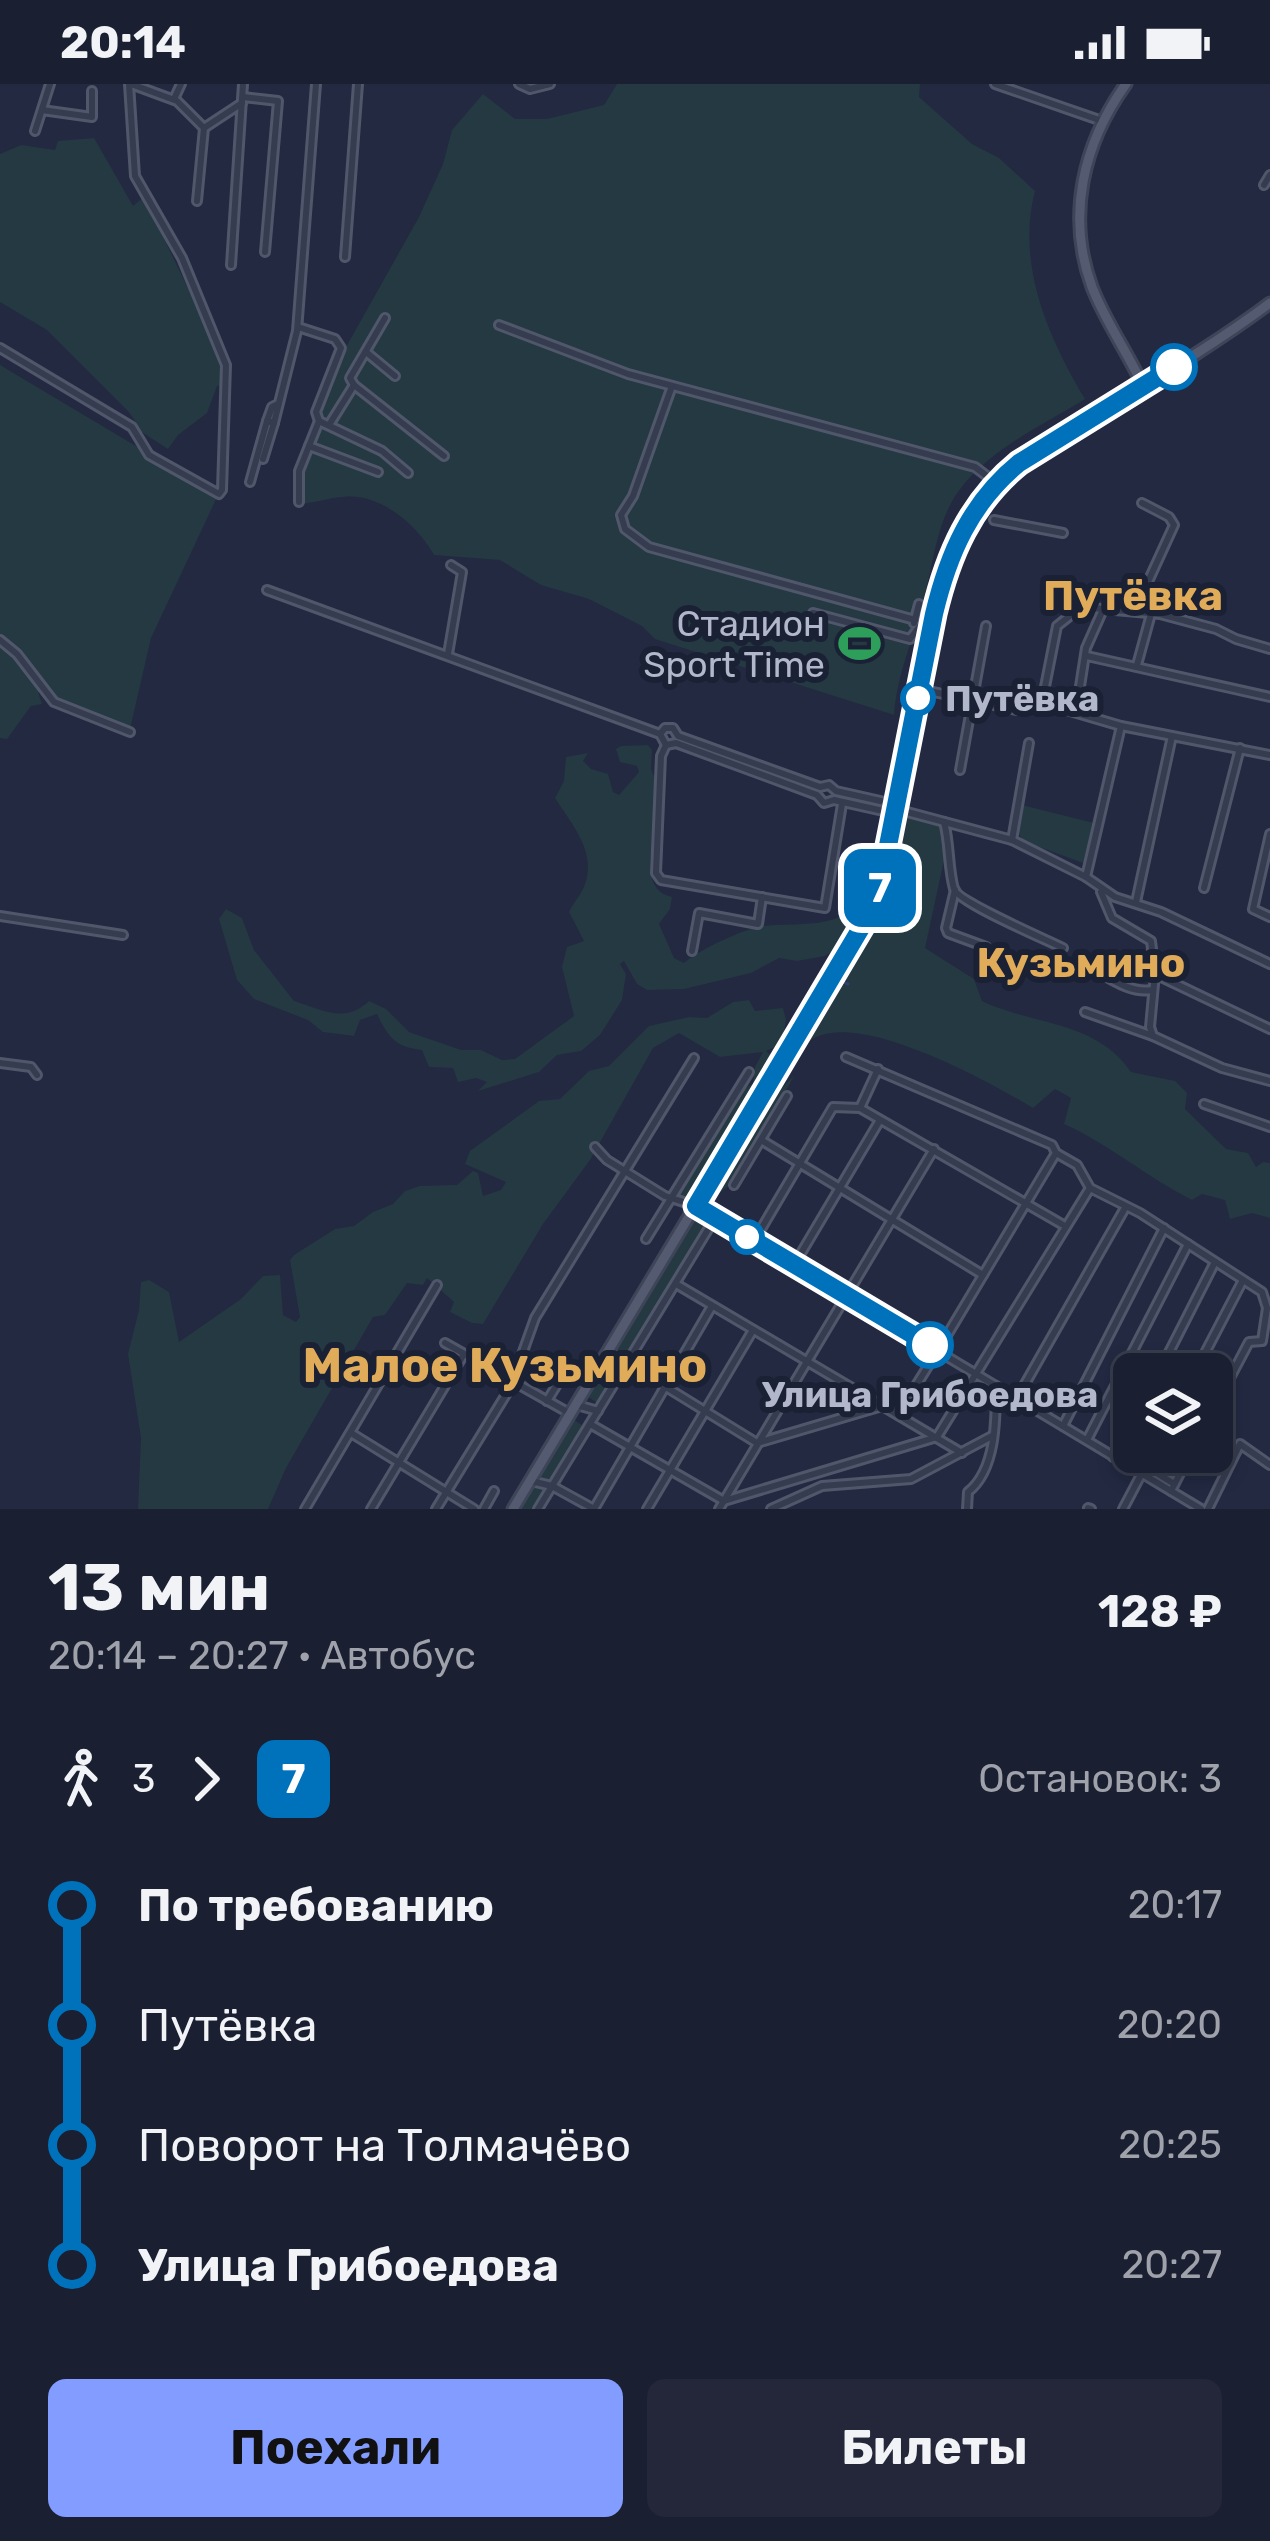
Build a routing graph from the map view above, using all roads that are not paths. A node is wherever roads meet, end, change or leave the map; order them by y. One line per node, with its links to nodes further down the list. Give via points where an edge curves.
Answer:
1 (50, 84): 14 (street)
2 (130, 84): 12 (street); 28 (street, via 135,176 182,258 226,364 223,488 219,494 149,455 132,428)
3 (181, 84): 12 (street)
4 (243, 84): 13 (street)
5 (316, 84): 27 (street)
6 (358, 84): 22 (street)
7 (519, 84): 8 (street)
8 (550, 84)
9 (995, 84): 15 (street)
10 (1123, 86): 15 (main road); 31 (main road, via 1094,149 1083,221 1100,296)
11 (92, 91): 14 (street, via 92,117)
12 (173, 99): 16 (street)
13 (243, 100): 16 (street); 21 (street, via 278,101); 23 (street)
14 (42, 110): 17 (street)
15 (1102, 121): 31 (main road, via 1079,203 1083,254 1097,298)
16 (204, 128): 20 (street)
17 (35, 131)
18 (1270, 175): 19 (street)
19 (1264, 185)
20 (197, 200)
21 (265, 252)
22 (345, 256)
23 (231, 265)
24 (1270, 302): 31 (main road)
25 (385, 319): 29 (street)
26 (499, 325): 33 (street)
27 (298, 327): 34 (street, via 340,347); 35 (street)
28 (0, 348)
29 (366, 352): 30 (street); 32 (street, via 350,378)
30 (395, 376)
31 (1146, 385): 43 (main road)
32 (354, 386): 36 (street); 38 (street)
33 (672, 386): 43 (street, via 975,467); 56 (street, via 622,515 625,529 649,547)
34 (319, 421): 36 (street); 37 (street)
35 (270, 422): 39 (street); 42 (street)
36 (329, 425): 41 (street)
37 (309, 446): 40 (street); 44 (street)
38 (444, 456)
39 (263, 459)
40 (378, 472)
41 (408, 473)
42 (250, 482)
43 (996, 483): 56 (main road, via 956,543)
44 (299, 502)
45 (1142, 503): 50 (street, via 1174,525)
46 (994, 520): 47 (street)
47 (1063, 533)
48 (451, 566): 60 (street, via 462,572)
49 (268, 590): 60 (street)
50 (1141, 603): 53 (street); 55 (street)
51 (920, 604): 56 (street)
52 (1102, 611): 53 (street); 61 (street); 66 (street, via 1085,606 1057,626)
53 (1134, 612): 55 (street)
54 (813, 613): 56 (street, via 910,639)
55 (1148, 614): 59 (street); 62 (street)
56 (922, 625): 63 (main road)
57 (986, 626): 65 (street)
58 (0, 640): 69 (street, via 54,702)
59 (1270, 649)
60 (448, 654): 70 (street)
61 (1087, 656): 62 (street); 67 (street)
62 (1135, 665): 64 (street)
63 (920, 689): 65 (street); 80 (main road)
64 (1270, 697)
65 (973, 700): 66 (street, via 1016,710 1019,696); 77 (street)
66 (1042, 701): 67 (street)
67 (1076, 712): 68 (street)
68 (1121, 725): 71 (street); 84 (street)
69 (130, 731)
70 (661, 734): 72 (street, via 670,728); 74 (street)
71 (1172, 736): 75 (street); 90 (street)
72 (677, 739): 74 (street); 78 (street)
73 (1029, 743): 83 (street)
74 (666, 745): 89 (street, via 657,877)
75 (1240, 748): 76 (street); 86 (street)
76 (1270, 755)
77 (960, 770)
78 (819, 791): 79 (street, via 830,785); 79 (street, via 824,803)
79 (838, 798): 80 (street); 89 (street, via 825,908)
80 (896, 809): 81 (street); 127 (main road, via 868,920)
81 (944, 822): 83 (street); 88 (street)
82 (1270, 836): 85 (street)
83 (1012, 840): 84 (street)
84 (1086, 877): 87 (street)
85 (1266, 878): 92 (street, via 1253,909)
86 (1204, 888)
87 (1099, 889): 90 (street); 99 (street, via 1112,918 1151,941)
88 (955, 890): 94 (street); 98 (street, via 946,928 986,947)
89 (762, 897): 95 (street, via 758,924 699,913)
90 (1136, 903): 96 (street)
91 (0, 916): 93 (street)
92 (1270, 917)
93 (123, 935)
94 (1064, 948)
95 (692, 951)
96 (1270, 964)
97 (1086, 965): 100 (street, via 1124,986)
98 (986, 970)
99 (1155, 974): 100 (street); 102 (street)
100 (1152, 990): 103 (street)
101 (1085, 1012): 103 (street)
102 (1270, 1030)
103 (1153, 1036): 110 (street)
104 (846, 1057): 107 (street)
105 (694, 1058): 121 (street)
106 (0, 1063): 109 (street, via 31,1067)
107 (878, 1069): 113 (street); 119 (street, via 1034,1135)
108 (749, 1072): 125 (street)
109 (37, 1076)
110 (1270, 1081)
111 (787, 1096): 116 (street)
112 (1204, 1104): 115 (street)
113 (860, 1108): 114 (street); 120 (street, via 833,1107)
114 (880, 1120): 118 (street); 123 (street)
115 (1270, 1127)
116 (761, 1140): 120 (street); 122 (street)
117 (595, 1147): 121 (street)
118 (934, 1149): 126 (street); 129 (street)
119 (1056, 1153): 124 (street, via 1077,1165); 126 (street)
120 (800, 1163): 123 (street); 134 (street)
121 (625, 1170): 125 (street); 156 (street, via 535,1318)
122 (734, 1185)
123 (840, 1187): 129 (street); 137 (street)
124 (1090, 1188): 128 (street); 131 (street)
125 (671, 1197): 127 (street); 133 (street)
126 (1025, 1204): 131 (street); 138 (street)
127 (696, 1206): 130 (street); 147 (main road)
128 (1124, 1208): 132 (street); 159 (street)
129 (893, 1217): 138 (street); 142 (street)
130 (716, 1218): 134 (street); 140 (street)
131 (1065, 1226): 155 (street)
132 (1164, 1228): 135 (street); 166 (street)
133 (646, 1239)
134 (754, 1241): 137 (street)
135 (1189, 1244): 136 (street); 170 (street)
136 (1215, 1262): 139 (street); 148 (street)
137 (794, 1265): 142 (street)
138 (983, 1275): 146 (street)
139 (1243, 1281): 149 (street); 154 (street, via 1266,1300 1262,1341 1249,1342)
140 (674, 1284): 143 (street); 152 (street)
141 (437, 1285): 167 (street)
142 (847, 1296): 146 (street); 151 (street)
143 (712, 1306): 144 (street); 158 (street)
144 (753, 1330): 151 (street); 164 (street)
145 (445, 1343): 150 (street)
146 (937, 1350): 155 (street); 162 (street, via 912,1391)
147 (609, 1352): 152 (street); 161 (main road)
148 (1169, 1353)
149 (1205, 1353)
150 (464, 1354): 156 (street); 175 (street)
151 (809, 1360): 162 (street); 171 (street)
152 (626, 1363): 158 (street); 163 (street)
153 (564, 1372): 160 (street)
154 (1233, 1372)
155 (977, 1374): 157 (street); 169 (street)
156 (512, 1383): 160 (street); 184 (street)
157 (996, 1386): 159 (street); 168 (street)
158 (666, 1388): 164 (street); 172 (street)
159 (1017, 1398): 166 (street)
160 (547, 1401): 161 (street)
161 (580, 1405): 163 (street); 181 (main road)
162 (882, 1406): 169 (street); 171 (street)
163 (598, 1411): 165 (street)
164 (705, 1411): 171 (street); 177 (street)
165 (590, 1424): 172 (street); 182 (street)
166 (1063, 1426): 170 (street)
167 (351, 1433): 175 (street); 188 (street)
168 (992, 1436): 173 (street); 199 (street)
169 (937, 1437): 173 (street); 186 (street)
170 (1087, 1440): 174 (street)
171 (757, 1443): 187 (street)
172 (631, 1447): 177 (street); 195 (street)
173 (962, 1453): 198 (street, via 911,1479 822,1486)
174 (1113, 1457)
175 (398, 1461): 184 (street); 189 (street)
176 (1270, 1465): 201 (street, via 1240,1444)
177 (671, 1469): 187 (street); 196 (street)
178 (1156, 1473): 183 (street)
179 (1179, 1473): 183 (street)
180 (1141, 1474): 183 (street); 200 (street)
181 (531, 1480): 182 (street); 193 (main road)
182 (552, 1486): 194 (street); 195 (street)
183 (1171, 1486): 201 (street)
184 (447, 1490): 190 (street); 191 (street)
185 (494, 1491): 192 (street)
186 (737, 1497): 187 (street); 197 (street)
187 (721, 1505)
188 (305, 1509)
189 (371, 1509)
190 (436, 1509)
191 (474, 1509)
192 (484, 1509)
193 (513, 1509)
194 (538, 1509)
195 (594, 1509)
196 (647, 1509)
197 (741, 1509)
198 (771, 1509)
199 (967, 1509)
200 (1124, 1509)
201 (1204, 1509)

